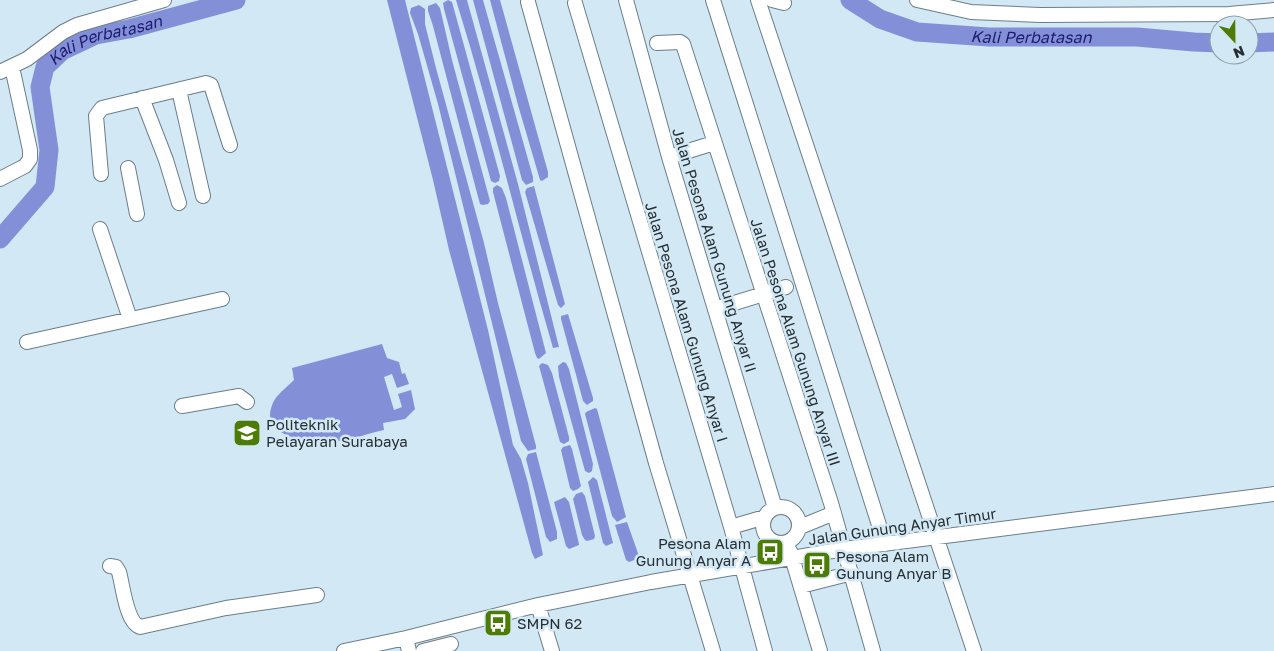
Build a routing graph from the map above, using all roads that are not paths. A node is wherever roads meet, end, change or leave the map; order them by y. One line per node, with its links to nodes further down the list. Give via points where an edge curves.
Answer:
1 (164, 0): 10 (street, via 77,25 63,32)
2 (626, 0): 15 (street, Jalan Pesona Alam Gunung Anyar II)
3 (713, 0): 38 (street)
4 (758, 0): 36 (street)
5 (917, 0): 8 (street, via 971,12 1040,15 1229,14)
6 (528, 2): 44 (street)
7 (575, 3): 34 (street, Jalan Pesona Alam Gunung Anyar I)
8 (1274, 10)
9 (657, 42): 13 (street, Jalan Pesona Alam Gunung Anyar III, via 684,44)
10 (10, 75): 18 (street, via 30,159 25,166)
11 (179, 90): 12 (street); 14 (street, via 206,83 211,86); 19 (street)
12 (142, 98): 17 (street, via 102,108 98,112); 20 (street)
13 (714, 143): 15 (street); 24 (street, Jalan Pesona Alam Gunung Anyar III)
14 (230, 145)
15 (669, 157): 26 (street, Jalan Pesona Alam Gunung Anyar II)
16 (128, 168): 21 (street)
17 (101, 174)
18 (0, 179)
19 (203, 196)
20 (179, 203)
21 (137, 214)
22 (100, 229): 27 (street)
23 (786, 287): 24 (street)
24 (764, 294): 26 (street); 33 (street, Jalan Pesona Alam Gunung Anyar III)
25 (222, 299): 27 (street)
26 (715, 309): 32 (street, Jalan Pesona Alam Gunung Anyar II)
27 (130, 319): 28 (street)
28 (27, 342)
29 (247, 402): 30 (street, via 239,396)
30 (182, 406)
31 (1274, 494): 36 (street, Jalan Gunung Anyar Timur)
32 (770, 513): 34 (street); 35 (street, via 783,507 790,509 799,520); 37 (street, via 763,524 767,537 773,542)
33 (834, 514): 35 (street); 39 (street, Jalan Pesona Alam Gunung Anyar III)
34 (731, 527): 42 (street, Jalan Pesona Alam Gunung Anyar I)
35 (800, 527): 37 (street, via 798,534)
36 (936, 537): 38 (street, Jalan Gunung Anyar Timur); 58 (street)
37 (787, 543): 40 (street)
38 (885, 544): 39 (street, Jalan Gunung Anyar Timur)
39 (844, 549): 40 (street, Jalan Gunung Anyar Timur); 43 (street, Jalan Pesona Alam Gunung Anyar III)
40 (793, 558): 42 (street, Jalan Gunung Anyar Timur); 45 (street)
41 (110, 566): 46 (street, via 119,572 130,616 140,627 226,608)
42 (741, 567): 44 (street, Jalan Gunung Anyar Timur); 55 (street, Jalan Pesona Alam Gunung Anyar I)
43 (852, 573): 45 (street); 57 (street, Jalan Pesona Alam Gunung Anyar III)
44 (690, 576): 47 (street, Jalan Gunung Anyar Timur); 54 (street)
45 (801, 586): 56 (street)
46 (317, 595)
47 (538, 605): 48 (street, Jalan Gunung Anyar Timur); 53 (street)
48 (447, 628): 49 (street, Jalan Gunung Anyar Timur); 50 (street)
49 (407, 644): 51 (street, Jalan Gunung Anyar Timur)
50 (452, 647): 52 (street)
51 (344, 651)
52 (423, 651)
53 (552, 651)
54 (713, 651)
55 (766, 651)
56 (820, 651)
57 (873, 651)
58 (974, 651)

